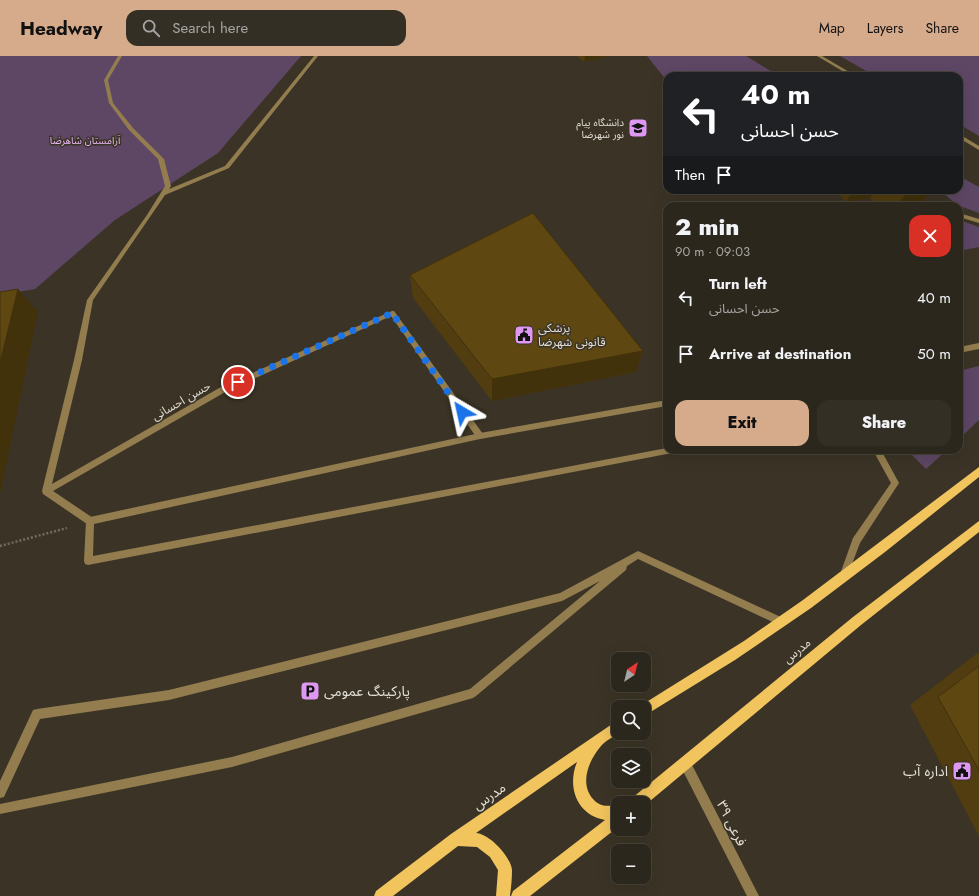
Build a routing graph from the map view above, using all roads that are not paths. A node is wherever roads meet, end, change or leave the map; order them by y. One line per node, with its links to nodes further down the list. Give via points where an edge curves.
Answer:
1 (120, 56): 7 (street, via 106,80 111,103 131,129 160,159 168,186)
2 (316, 56): 7 (street, via 227,167)
3 (819, 56): 4 (street)
4 (847, 72)
5 (963, 138): 6 (street)
6 (979, 148)
7 (162, 194): 17 (street, via 90,300)
8 (963, 216): 9 (street)
9 (979, 221)
10 (979, 346): 11 (street)
11 (963, 349)
12 (663, 403): 13 (street)
13 (480, 436): 17 (street, حسن احسانی, via 392,313 224,389); 18 (street)
14 (663, 452): 18 (street, via 88,561)
15 (879, 454): 21 (street, via 895,483 856,541)
16 (979, 471): 21 (main road)
17 (46, 491): 18 (street)
18 (90, 522)
19 (979, 526): 26 (main road, مدرس)
20 (638, 555): 22 (street); 27 (street, via 562,597 169,695 37,714); 29 (street, via 473,693 232,762)
21 (842, 580): 22 (main road)
22 (782, 622): 23 (main road)
23 (651, 706)
24 (611, 731): 25 (main road, مدرس)
25 (598, 739): 30 (main road, via 582,764 578,779 580,793 588,805 597,811); 32 (main road, مدرس)
26 (685, 763): 28 (main road, مدرس); 36 (street, فرعی ۳۹)
27 (0, 793)
28 (646, 796)
29 (0, 809)
30 (611, 813)
31 (611, 823): 35 (main road)
32 (456, 839): 33 (main road, مدرس); 34 (main road, via 479,840 495,852 505,869)
33 (381, 896)
34 (503, 896)
35 (518, 896)
36 (753, 896)

